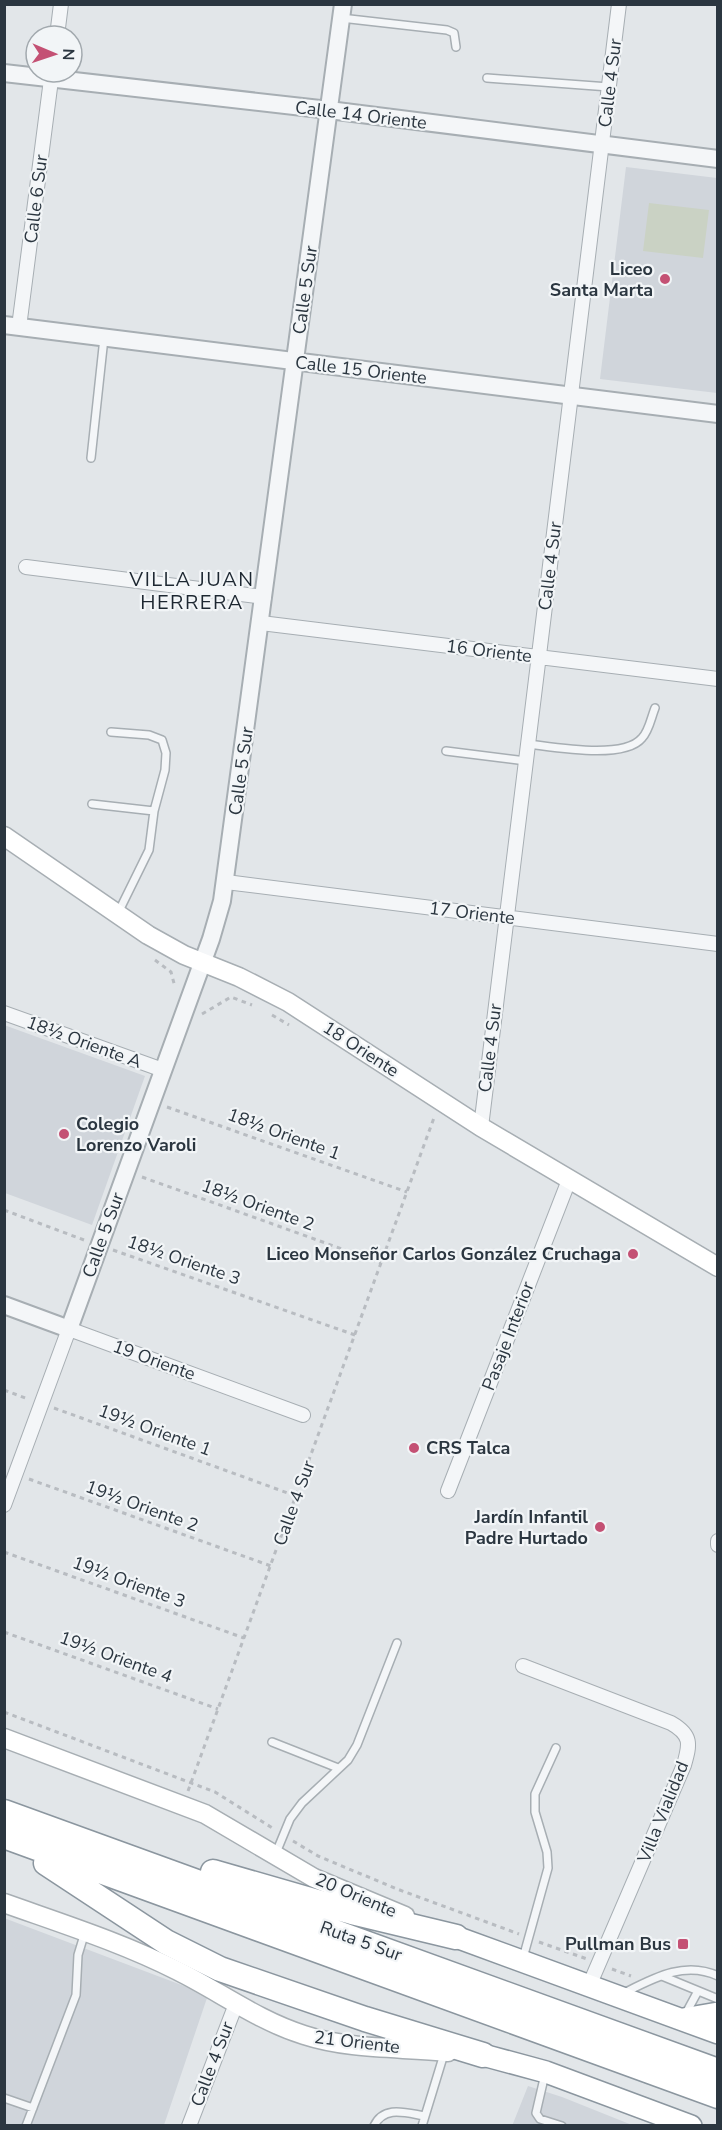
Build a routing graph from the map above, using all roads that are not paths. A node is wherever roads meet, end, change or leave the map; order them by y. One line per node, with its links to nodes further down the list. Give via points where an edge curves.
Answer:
1 (61, 4): 4 (street)
2 (619, 4): 11 (street, Calle 4 Sur)
3 (342, 11): 5 (lane, via 447,30 454,33); 12 (street, Calle 5 Sur)
4 (58, 24)
5 (456, 47)
6 (4, 73): 7 (street, Calle 14 Oriente)
7 (24, 74)
8 (487, 78): 11 (lane)
9 (84, 79): 12 (street, Calle 14 Oriente)
10 (51, 84): 15 (street, Calle 6 Sur)
11 (609, 87): 13 (street, Calle 4 Sur)
12 (329, 110): 13 (street, Calle 14 Oriente); 17 (street, Calle 5 Sur)
13 (602, 145): 14 (street, Calle 14 Oriente); 18 (street, Calle 4 Sur)
14 (717, 159)
15 (12, 326): 16 (street, Calle 15 Oriente)
16 (104, 338): 17 (street, Calle 15 Oriente); 20 (lane)
17 (295, 362): 18 (street, Calle 15 Oriente); 22 (street, Calle 5 Sur)
18 (571, 396): 19 (street, Calle 15 Oriente); 24 (street, Calle 4 Sur)
19 (717, 414)
20 (91, 458)
21 (26, 567): 22 (street)
22 (264, 597): 23 (street, Calle 5 Sur)
23 (261, 623): 24 (street, 16 Oriente); 34 (street, Calle 5 Sur)
24 (539, 657): 25 (street, 16 Oriente); 28 (street, Calle 4 Sur)
25 (717, 679)
26 (655, 708): 28 (lane, via 644,737 621,750)
27 (111, 732): 32 (lane, via 162,740 165,770)
28 (528, 744): 30 (street, Calle 4 Sur)
29 (446, 751): 30 (lane)
30 (526, 761): 36 (street, Calle 4 Sur)
31 (92, 804): 32 (lane)
32 (154, 811): 35 (lane, via 149,850)
33 (4, 836): 35 (main road, 18 Oriente)
34 (226, 882): 36 (street, 17 Oriente); 38 (street, Calle 5 Sur)
35 (118, 914): 38 (main road, 18 Oriente, via 148,935)
36 (506, 918): 37 (street, 17 Oriente); 41 (street, Calle 4 Sur)
37 (717, 944)
38 (202, 962): 40 (street, Calle 5 Sur); 41 (main road, 18 Oriente, via 288,1002 434,1109)
39 (4, 1014): 40 (street, 18½ Oriente A)
40 (163, 1070): 45 (street, Calle 5 Sur)
41 (481, 1126): 42 (main road, 18 Oriente)
42 (568, 1180): 43 (main road, 18 Oriente); 47 (street, Pasaje Interior)
43 (717, 1267)
44 (4, 1305): 45 (street, 19 Oriente)
45 (69, 1329): 46 (street, 19 Oriente); 48 (street, Calle 5 Sur)
46 (303, 1415)
47 (448, 1491)
48 (4, 1505)
49 (397, 1643): 54 (lane, via 357,1745)
50 (523, 1666): 65 (street, Villa Vialidad, via 671,1724 687,1736 684,1765)
51 (4, 1738): 58 (main road, 20 Oriente, via 183,1804 225,1824)
52 (272, 1742): 54 (lane)
53 (556, 1748): 62 (lane, via 535,1794 535,1812 548,1868)
54 (338, 1768): 58 (lane, via 290,1819)
55 (4, 1812): 57 (highway, Ruta 5 Sur)
56 (4, 1838): 74 (highway, via 166,1942 220,1969); 77 (highway, Ruta 5 Sur)
57 (121, 1853): 61 (highway, via 192,1866); 75 (highway, Ruta 5 Sur)
58 (275, 1856): 61 (main road, 20 Oriente, via 341,1890)
59 (4, 1903): 60 (main road, 21 Oriente)
60 (85, 1932): 69 (main road, 21 Oriente, via 176,1970); 79 (lane, via 78,1955 76,1995)
61 (456, 1937): 62 (highway, 20 Oriente)
62 (522, 1961): 65 (highway, 20 Oriente)
63 (717, 1976): 64 (lane, via 687,1968)
64 (662, 1977): 66 (lane); 67 (lane)
65 (589, 1986): 67 (highway, 20 Oriente)
66 (698, 1991): 68 (lane); 71 (lane)
67 (617, 1996): 71 (highway, 20 Oriente)
68 (717, 1999)
69 (236, 2004): 73 (main road, 21 Oriente, via 274,2024 319,2040); 83 (street, Calle 4 Sur)
70 (717, 2013): 71 (highway)
71 (682, 2020): 72 (highway, 20 Oriente)
72 (717, 2033)
73 (444, 2051): 74 (main road, 21 Oriente); 80 (lane)
74 (483, 2055): 76 (highway, 21 Oriente)
75 (717, 2071)
76 (546, 2073): 81 (highway, 21 Oriente); 86 (lane, via 536,2113)
77 (717, 2096)
78 (4, 2098): 79 (lane)
79 (33, 2108): 82 (lane)
80 (425, 2116): 84 (lane, via 388,2112 381,2114); 85 (lane)
81 (671, 2121): 87 (highway, 21 Oriente)
82 (26, 2126)
83 (189, 2126)
84 (374, 2126)
85 (422, 2126)
86 (562, 2126)
87 (691, 2126)

